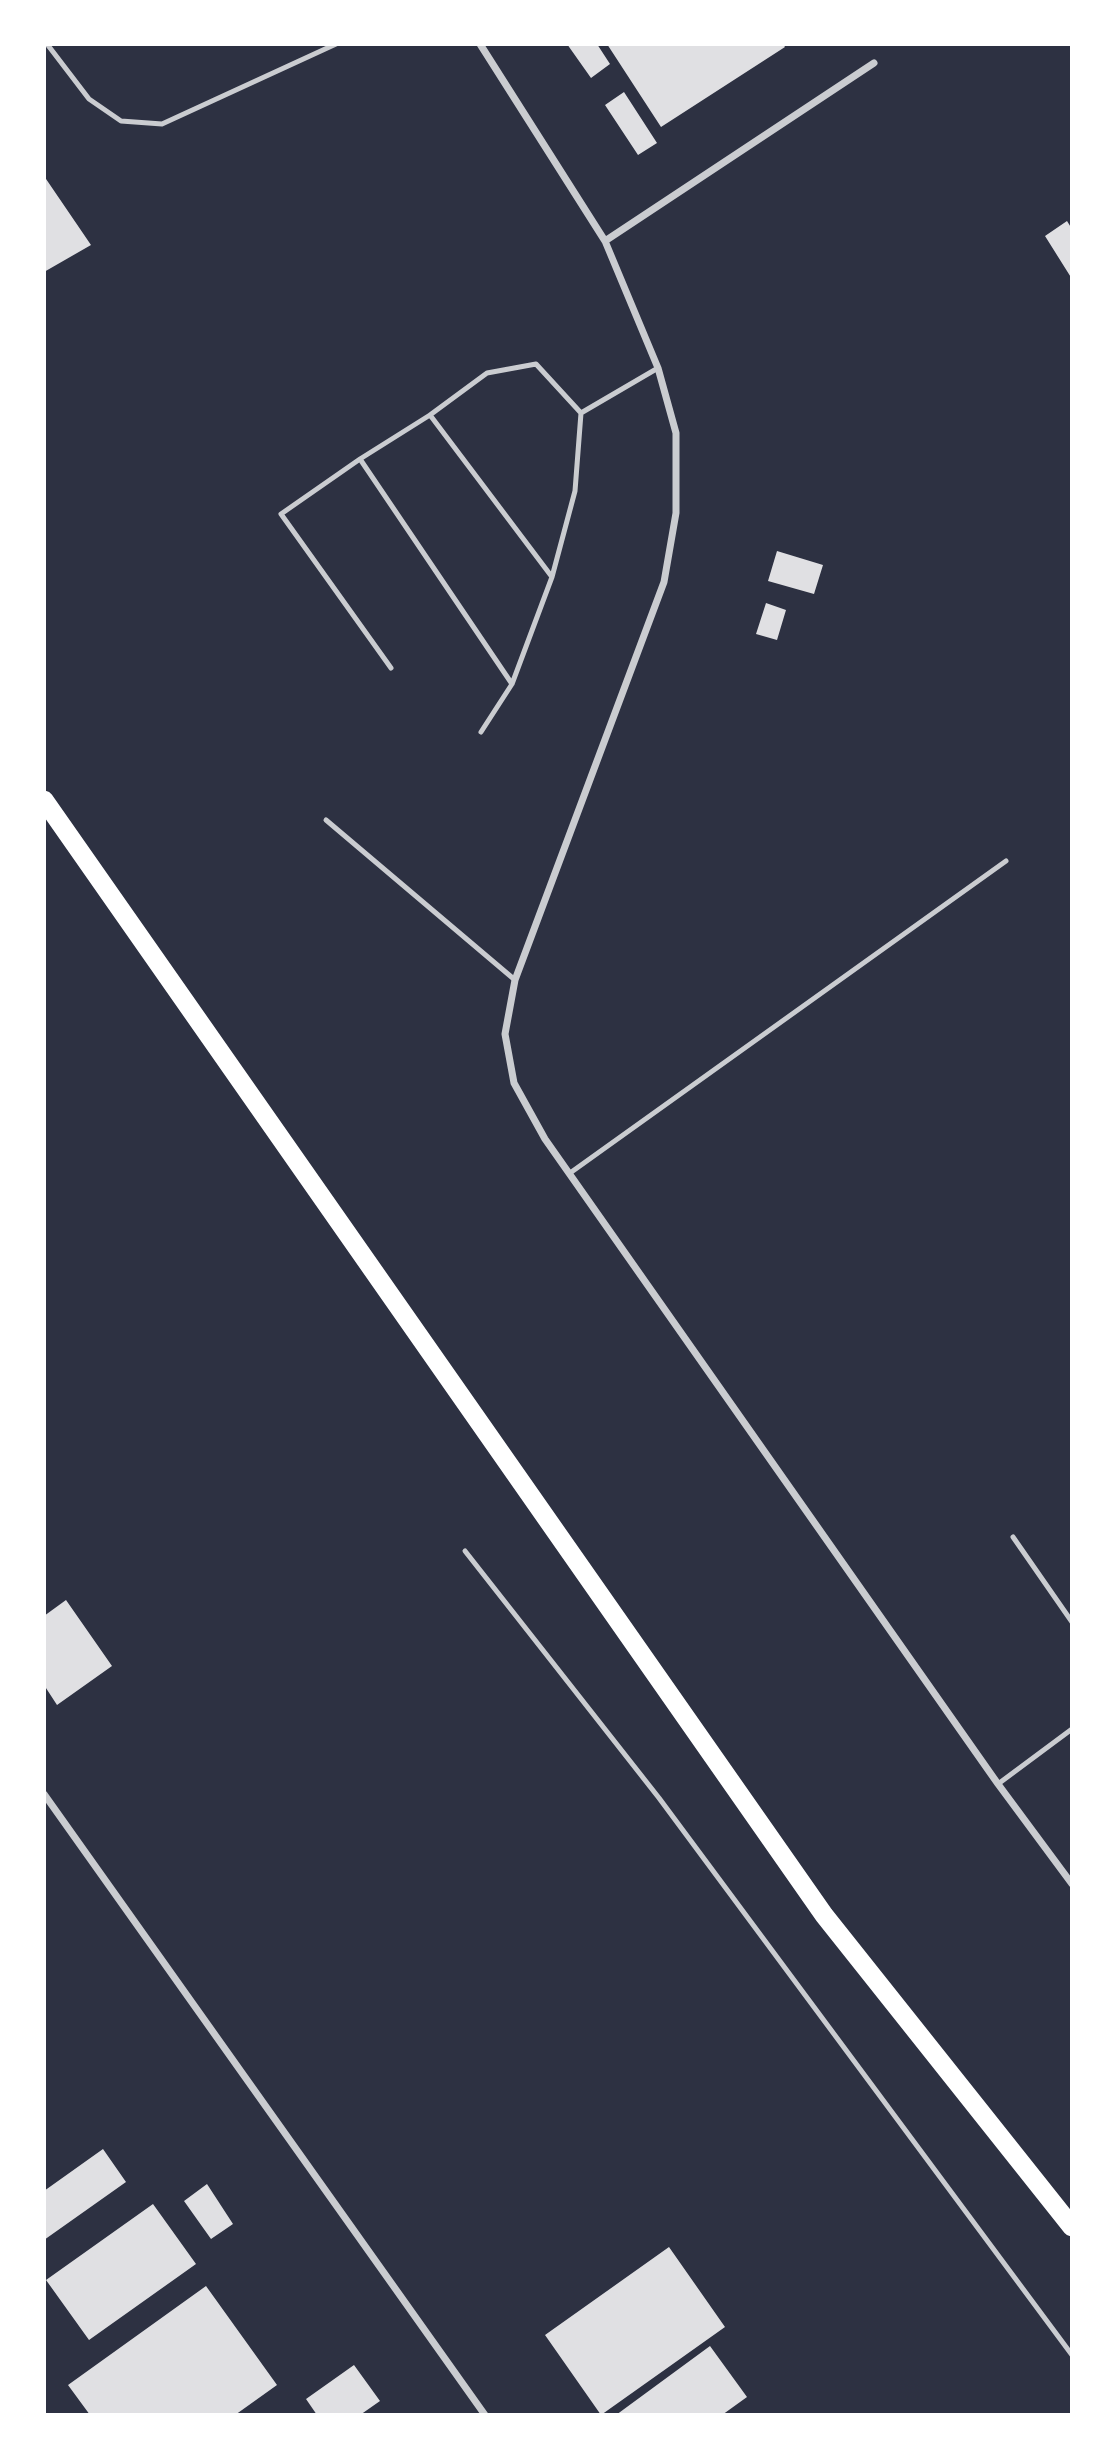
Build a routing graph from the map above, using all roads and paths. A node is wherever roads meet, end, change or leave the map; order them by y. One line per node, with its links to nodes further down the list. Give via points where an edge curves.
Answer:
1 (47, 44): 2 (lane, via 89,99 121,121 162,124)
2 (336, 44)
3 (480, 44): 5 (street)
4 (874, 63): 5 (street)
5 (605, 241): 6 (street)
6 (658, 368): 7 (lane); 17 (street, via 676,433 676,513 664,582)
7 (581, 413): 8 (lane, via 536,364 487,373); 10 (lane, via 575,491)
8 (430, 415): 9 (lane); 10 (lane)
9 (360, 459): 11 (lane, via 281,514); 12 (lane)
10 (552, 577): 12 (lane)
11 (391, 668)
12 (512, 684): 13 (lane)
13 (481, 732)
14 (44, 800): 26 (highway, via 824,1915)
15 (326, 820): 17 (lane)
16 (1006, 861): 18 (lane)
17 (516, 980): 18 (street, via 505,1034 514,1083)
18 (570, 1173): 23 (street)
19 (1013, 1537): 21 (lane)
20 (465, 1551): 27 (lane, via 659,1798)
21 (1072, 1622)
22 (1072, 1729): 23 (lane)
23 (998, 1784): 25 (street)
24 (44, 1794): 28 (street)
25 (1072, 1884)
26 (1072, 2227)
27 (1072, 2355)
28 (485, 2415)

